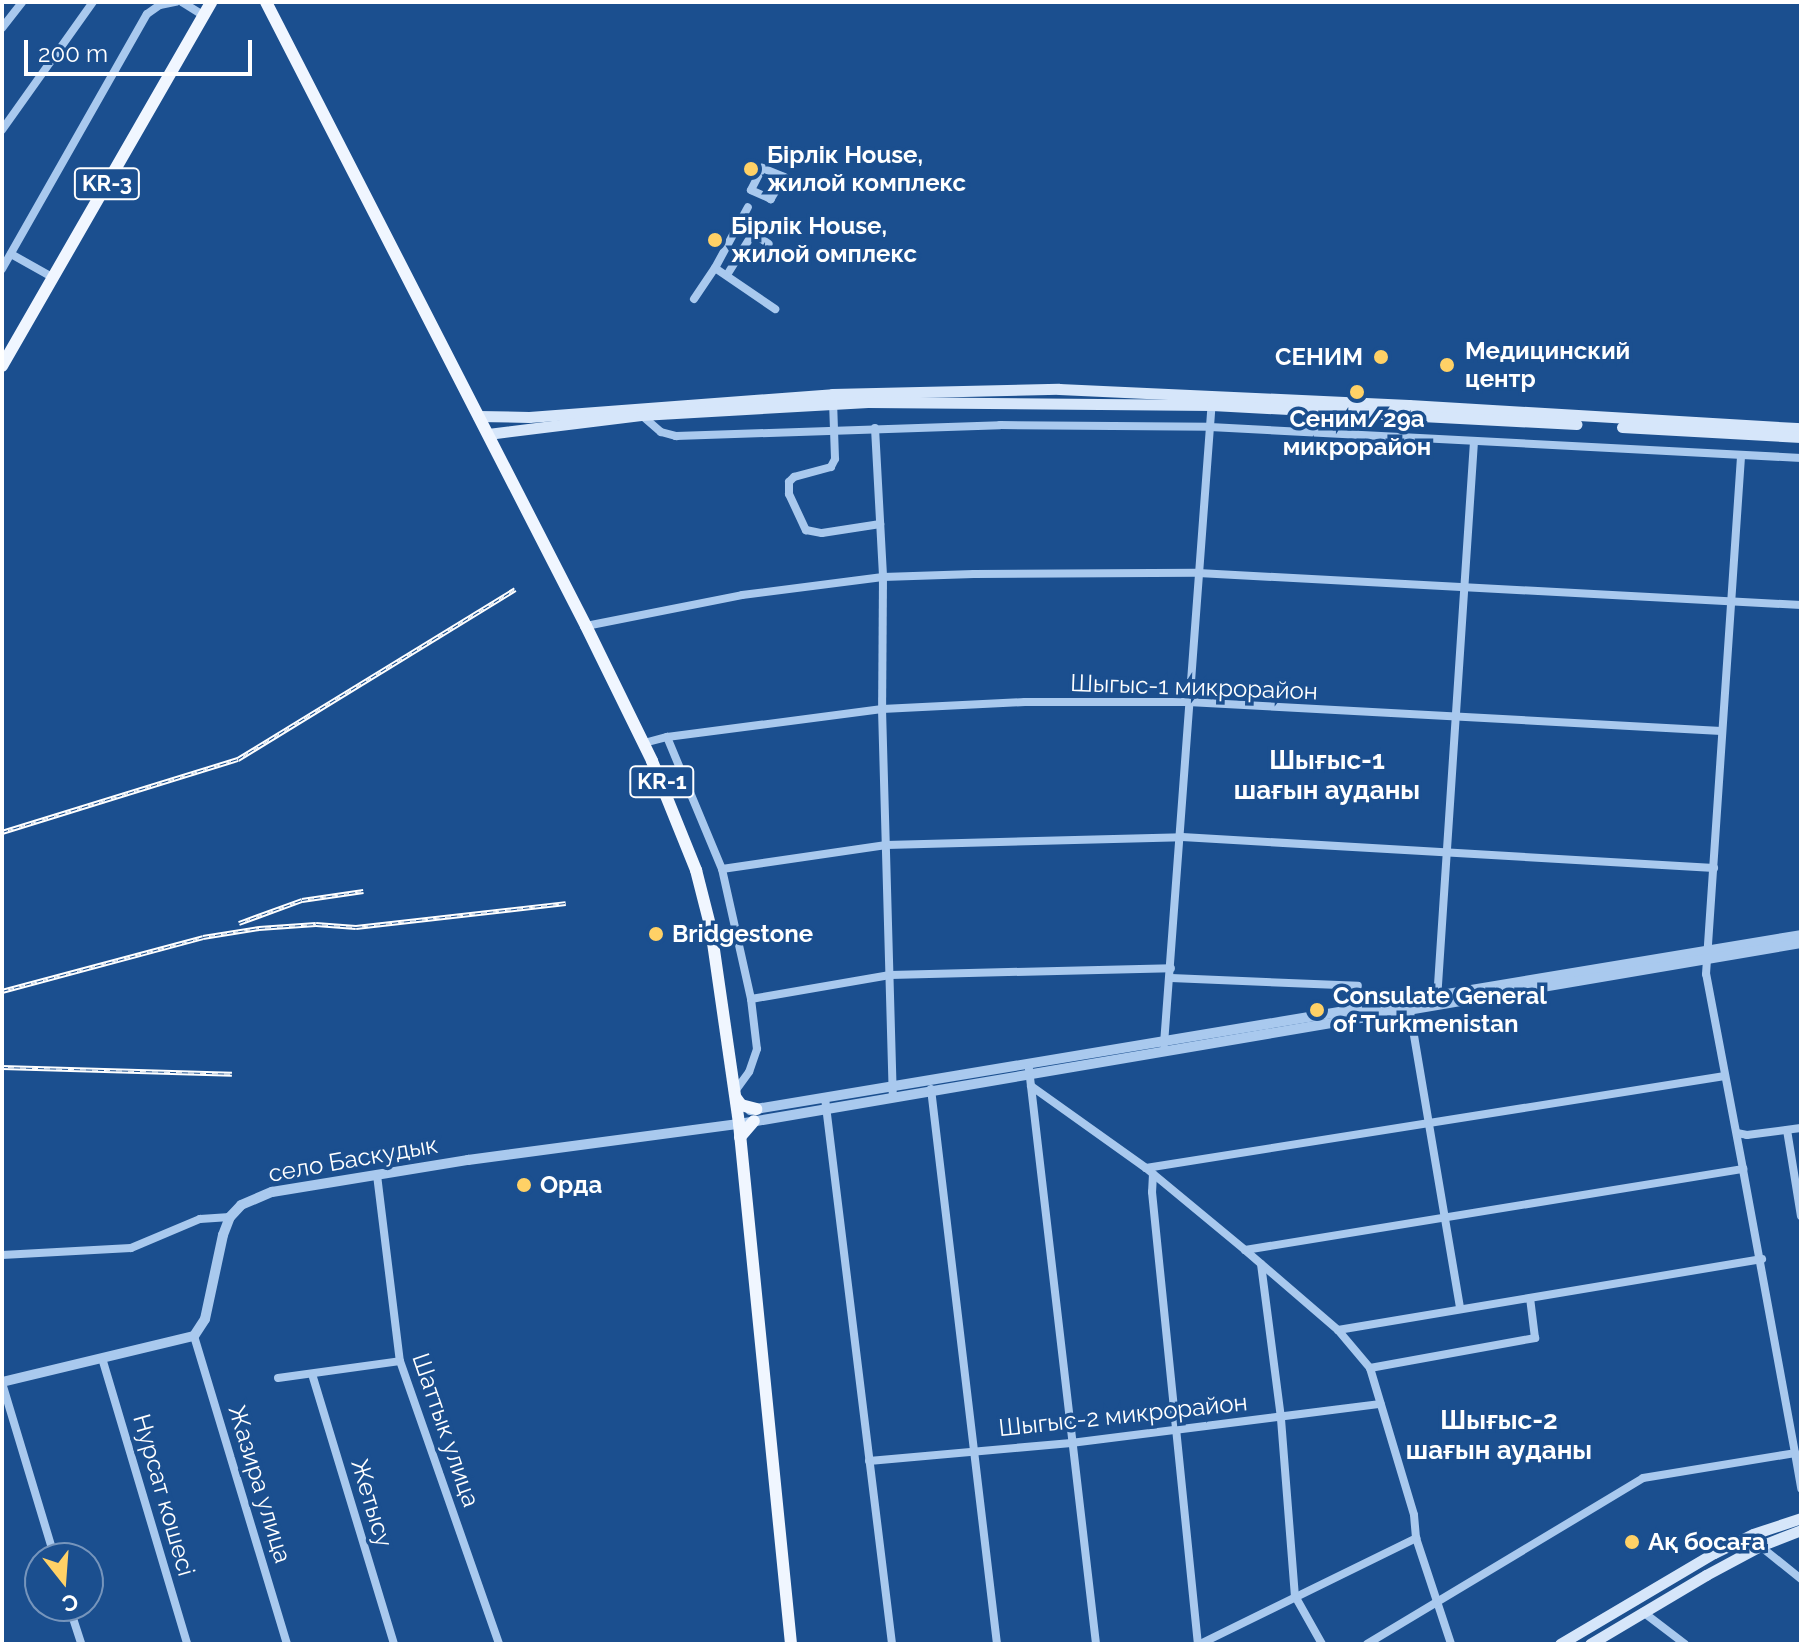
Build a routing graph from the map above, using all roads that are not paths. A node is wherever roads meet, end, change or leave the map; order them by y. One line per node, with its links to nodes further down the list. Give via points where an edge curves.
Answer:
1 (22, 2): 7 (street)
2 (93, 2): 8 (street)
3 (179, 2): 6 (street); 13 (street, via 147,14)
4 (211, 2): 6 (main road, KR-3)
5 (266, 2): 25 (main road, KR-1)
6 (203, 15): 17 (main road, KR-3)
7 (2, 28)
8 (2, 130)
9 (748, 207): 10 (street)
10 (736, 229): 11 (street); 14 (street)
11 (753, 233): 12 (street); 16 (street)
12 (769, 244)
13 (11, 254): 15 (street); 17 (street)
14 (715, 268): 16 (street); 18 (street)
15 (2, 269)
16 (727, 275): 19 (street)
17 (54, 278): 20 (main road, KR-3)
18 (694, 299)
19 (775, 309)
20 (2, 366)
21 (832, 399): 22 (main road, via 1045,389); 24 (main road); 29 (street)
22 (1212, 400): 23 (main road); 26 (street)
23 (1408, 409): 28 (main road); 31 (main road)
24 (636, 412): 25 (main road); 29 (street, via 661,432 676,436); 30 (main road)
25 (478, 416): 30 (main road, KR-1)
26 (1210, 427): 27 (street); 32 (street); 36 (street)
27 (875, 428): 29 (street); 35 (street)
28 (1801, 428)
29 (834, 430): 35 (street, via 831,467 789,482 789,494 806,530 822,533)
30 (488, 434): 41 (main road, KR-1)
31 (1801, 437)
32 (1474, 442): 33 (street); 38 (street)
33 (1741, 456): 34 (street); 39 (street)
34 (1801, 458)
35 (880, 524): 37 (street)
36 (1198, 573): 37 (street); 38 (street); 42 (street)
37 (883, 577): 41 (street, via 742,595); 43 (street)
38 (1464, 589): 39 (street); 44 (street)
39 (1730, 602): 40 (street); 45 (street)
40 (1801, 605)
41 (586, 626): 47 (main road, KR-1)
42 (1188, 702): 43 (street, Шыгыс-1 микрорайон); 44 (street, Шыгыс-1 микрорайон); 48 (street)
43 (882, 709): 46 (street, Шыгыс-1 микрорайон); 49 (street)
44 (1456, 719): 45 (street, Шыгыс-1 микрорайон); 50 (street)
45 (1721, 731): 51 (street)
46 (667, 737): 47 (street, Шыгыс-1 микрорайон); 52 (street)
47 (644, 743): 69 (main road, KR-1, via 696,870 711,929)
48 (1182, 837): 49 (street); 50 (street); 56 (street)
49 (886, 845): 52 (street); 57 (street)
50 (1447, 853): 51 (street); 61 (street)
51 (1714, 868): 55 (street)
52 (722, 869): 60 (street)
53 (1801, 935): 55 (street)
54 (1801, 943): 55 (street)
55 (1707, 954): 61 (street, село Баскудык); 65 (street)
56 (1171, 968): 57 (street); 58 (street)
57 (890, 975): 60 (street); 68 (street)
58 (1171, 978): 59 (street); 63 (street)
59 (1358, 986)
60 (751, 999): 69 (street, via 757,1049)
61 (1437, 1002): 62 (street, село Баскудык)
62 (1409, 1006): 63 (street, село Баскудык); 72 (street)
63 (1164, 1047): 64 (street, село Баскудык)
64 (1029, 1069): 66 (street, село Баскудык); 67 (street)
65 (1725, 1076): 72 (street); 76 (street)
66 (931, 1086): 68 (street, село Баскудык); 101 (street)
67 (1031, 1086): 78 (street); 100 (street)
68 (893, 1091): 70 (street, село Баскудык)
69 (735, 1094): 71 (main road); 73 (main road, KR-1)
70 (825, 1103): 71 (street, село Баскудык); 103 (street)
71 (755, 1115): 73 (main road); 73 (street, село Баскудык)
72 (1427, 1122): 78 (street); 82 (street)
73 (739, 1125): 79 (street, село Баскудык, via 716,1124); 121 (main road, KR-1)
74 (1801, 1128): 75 (street)
75 (1787, 1130): 76 (street); 80 (street)
76 (1737, 1133): 77 (street)
77 (1743, 1169): 82 (street); 85 (street)
78 (1150, 1171): 83 (street); 99 (street)
79 (377, 1175): 81 (street, село Баскудык, via 272,1192 241,1205); 92 (street, Шаттык улица)
80 (1801, 1216)
81 (230, 1217): 84 (street, via 200,1219 131,1248); 90 (street, via 205,1319)
82 (1445, 1219): 83 (street); 88 (street)
83 (1245, 1250): 86 (street)
84 (2, 1255)
85 (1762, 1259): 87 (street); 102 (street)
86 (1261, 1264): 89 (street); 98 (street)
87 (1530, 1298): 88 (street); 93 (street, via 1535,1338)
88 (1460, 1309): 89 (street)
89 (1338, 1330): 93 (street)
90 (194, 1336): 91 (street); 118 (street, Жазира улица)
91 (102, 1358): 96 (street); 117 (street, Нурсат кошесi)
92 (400, 1361): 94 (street); 120 (street, Шаттык улица)
93 (1370, 1368): 97 (street)
94 (312, 1374): 95 (street); 119 (street, Жетысу)
95 (278, 1378)
96 (2, 1383): 109 (street)
97 (1381, 1404): 98 (street, Шыгыс-2 микрорайон); 108 (street)
98 (1281, 1419): 99 (street, Шыгыс-2 микрорайон); 112 (street)
99 (1176, 1429): 100 (street, Шыгыс-2 микрорайон); 125 (street)
100 (1071, 1443): 101 (street, Шыгыс-2 микрорайон); 124 (street)
101 (974, 1451): 103 (street, Шыгыс-2 микрорайон); 123 (street)
102 (1795, 1453): 104 (street); 113 (street, via 1643,1478)
103 (869, 1461): 122 (street)
104 (1801, 1488)
105 (1801, 1518): 107 (main road)
106 (1801, 1530): 110 (main road)
107 (1753, 1534): 110 (street); 129 (main road)
108 (1416, 1538): 112 (street); 113 (street)
109 (50, 1542)
110 (1760, 1546): 111 (street); 114 (main road)
111 (1801, 1579)
112 (1295, 1596): 125 (street); 126 (street)
113 (1438, 1602): 127 (street); 128 (street)
114 (1643, 1612): 130 (main road); 131 (street)
115 (74, 1622): 116 (street)
116 (81, 1644)
117 (187, 1644)
118 (287, 1644)
119 (394, 1644)
120 (499, 1644)
121 (791, 1644)
122 (892, 1644)
123 (997, 1644)
124 (1096, 1644)
125 (1199, 1644)
126 (1322, 1644)
127 (1367, 1644)
128 (1451, 1644)
129 (1560, 1644)
130 (1590, 1644)
131 (1685, 1644)

